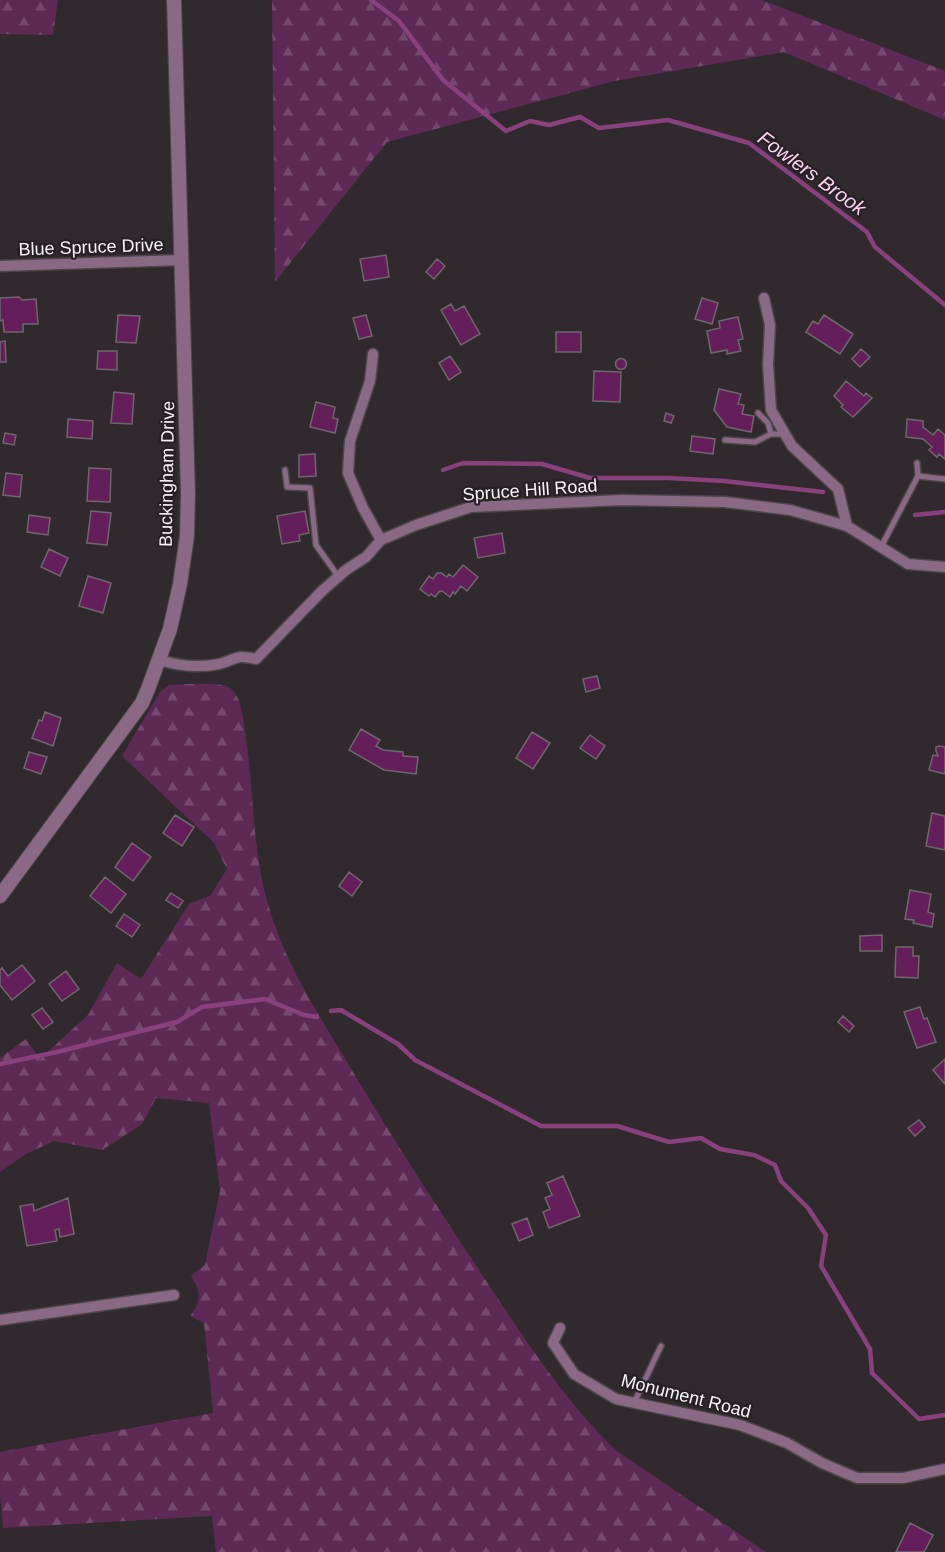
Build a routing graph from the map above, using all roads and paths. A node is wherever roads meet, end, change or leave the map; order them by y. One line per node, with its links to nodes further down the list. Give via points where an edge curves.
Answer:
1 (174, 0): 2 (street, Buckingham Drive)
2 (182, 260): 3 (street, Blue Spruce Drive); 19 (street, Buckingham Drive, via 188,525 180,584)
3 (0, 266)
4 (764, 298): 8 (street, via 770,325 771,410)
5 (373, 354): 15 (street, via 370,381 350,441 348,473)
6 (758, 413): 7 (lane, via 768,423)
7 (771, 434): 8 (lane); 9 (lane, via 756,442)
8 (786, 434): 14 (street, via 792,446 838,489)
9 (725, 440)
10 (917, 464): 12 (lane)
11 (285, 470): 18 (lane, via 287,487 310,488 316,545)
12 (918, 476): 13 (lane); 16 (lane)
13 (945, 479)
14 (847, 526): 15 (street, Spruce Hill Road, via 790,510 725,502 622,500 471,507); 16 (street, Spruce Hill Road)
15 (381, 540): 18 (street, Spruce Hill Road, via 366,557)
16 (881, 547): 17 (street, Spruce Hill Road, via 908,564)
17 (945, 567)
18 (338, 576): 19 (street, Spruce Hill Road, via 256,660 240,656 199,666)
19 (160, 660): 20 (street, Buckingham Drive, via 142,703)
20 (0, 896)
21 (174, 1295): 22 (street)
22 (0, 1320)
23 (560, 1328): 25 (street, Monument Road, via 554,1343 574,1374 616,1399)
24 (661, 1346): 25 (lane)
25 (634, 1403): 26 (street, Monument Road, via 740,1425 787,1443 856,1478 903,1478)
26 (945, 1469)

